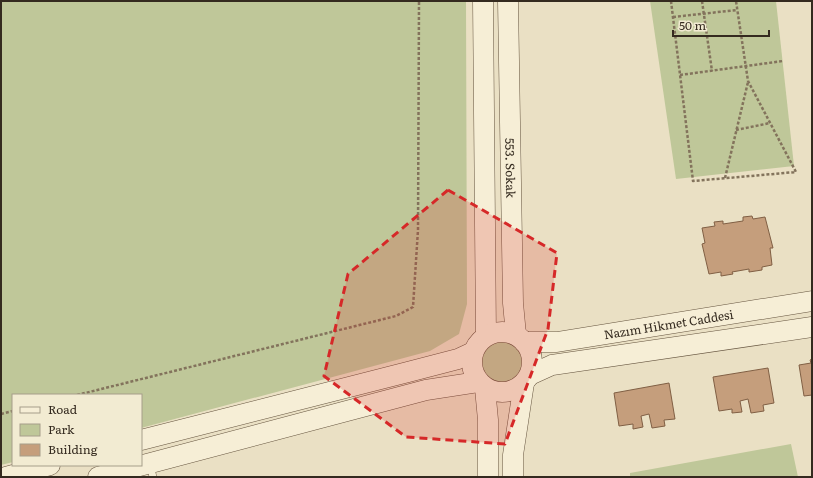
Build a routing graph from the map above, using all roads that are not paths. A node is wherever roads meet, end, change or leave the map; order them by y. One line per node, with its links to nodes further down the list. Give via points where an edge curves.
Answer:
1 (483, 1): 5 (main road)
2 (508, 1): 6 (main road, 553. Sokak, via 513,302)
3 (812, 301): 6 (main road, Nazım Hikmet Caddesi, via 557,342)
4 (812, 327): 8 (main road, Nazım Hikmet Caddesi, via 552,365)
5 (486, 336): 6 (main road, via 506,332); 7 (main road)
6 (520, 339): 8 (main road, via 532,358)
7 (473, 352): 9 (main road, via 472,367); 10 (main road, via 458,359)
8 (527, 379): 9 (main road, via 516,390 506,393 495,392); 16 (main road, via 513,455)
9 (481, 385): 12 (main road, via 426,390); 15 (main road, via 488,420)
10 (142, 440)
11 (46, 466): 13 (main road)
12 (151, 470): 14 (main road)
13 (6, 477)
14 (98, 477)
15 (488, 477)
16 (513, 477)

